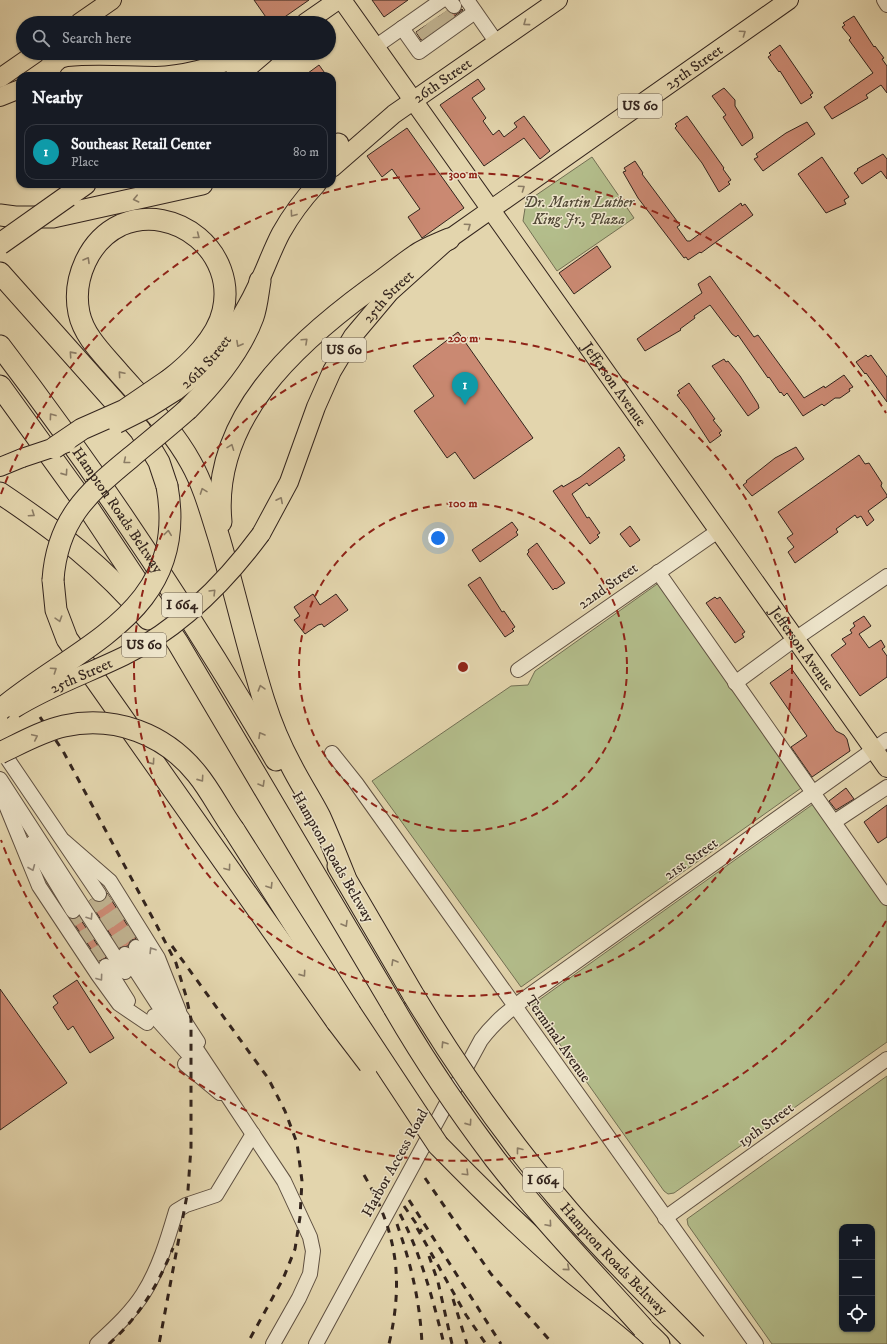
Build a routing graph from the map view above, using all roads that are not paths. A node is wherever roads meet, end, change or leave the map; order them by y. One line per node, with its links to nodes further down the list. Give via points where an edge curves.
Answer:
1 (112, 0): 9 (main road)
2 (338, 0): 10 (main road)
3 (342, 0): 14 (main road, Jefferson Avenue)
4 (467, 0): 11 (street)
5 (558, 0): 13 (main road, 26th Street, one-way to 13)
6 (789, 0): 30 (main road, 25th Street / US 60, one-way to 6)
7 (884, 0): 8 (street)
8 (887, 5)
9 (89, 16)
10 (315, 16)
11 (442, 19): 12 (street); 12 (street, via 419,52); 13 (street)
12 (402, 28): 14 (street)
13 (497, 43): 23 (main road, 26th Street)
14 (375, 47): 23 (main road, Jefferson Avenue)
15 (26, 60): 20 (main road)
16 (232, 60): 18 (main road)
17 (255, 60): 19 (highway)
18 (185, 72)
19 (241, 72)
20 (0, 78)
21 (16, 91): 22 (main road)
22 (0, 97)
23 (413, 101): 24 (main road, 26th Street); 30 (main road, Jefferson Avenue)
24 (394, 114): 25 (main road); 26 (main road, 26th Street)
25 (336, 145)
26 (336, 165)
27 (79, 188): 33 (highway, bridge)
28 (184, 188): 31 (highway, one-way to 31, via 53,217)
29 (314, 188): 35 (main road, 26th Street, one-way to 35, via 291,216)
30 (490, 210): 32 (main road, 25th Street / US 60, one-way to 30); 42 (main road, Jefferson Avenue)
31 (0, 215)
32 (449, 239): 43 (highway, one-way to 32, via 220,503 224,469 239,429 263,389 295,350 332,318 416,255); 50 (main road, 25th Street / US 60, one-way to 32, bridge, via 47,690 124,656 164,632 208,596 234,569 261,534 289,482 323,390 353,336 390,292)
33 (0, 244)
34 (0, 273): 49 (highway, one-way to 34, bridge, via 20,693 109,632 138,605 153,583 166,548 170,519 167,486 159,462 140,430)
35 (260, 281): 38 (main road, 26th Street, via 225,340 199,371); 69 (highway, one-way to 69, bridge, via 253,316 220,372 188,409 111,473 81,503 66,525 54,563 56,610 67,640)
36 (0, 346): 63 (highway, Hampton Roads Beltway / I 664, one-way to 36, via 220,666 146,548)
37 (0, 386): 51 (highway, Hampton Roads Beltway / I 664, one-way to 51, via 59,465 135,577)
38 (172, 386): 39 (highway, bridge, via 82,429); 43 (highway, one-way to 38, via 204,493 188,459 159,418 96,345 82,323 77,291 86,259 109,233 134,222 160,220 184,228 206,244 218,260 222,271 226,297 223,313 215,330)
39 (54, 448): 40 (main road, bridge)
40 (0, 467)
41 (0, 493): 51 (highway, one-way to 51, via 64,537 112,578 153,625 192,681)
42 (718, 531): 44 (street, 22nd Street); 46 (main road, Jefferson Avenue)
43 (224, 554): 63 (highway, one-way to 43, via 320,817 290,764 269,716)
44 (658, 572): 47 (street, 22nd Street); 48 (street)
45 (887, 576): 46 (street)
46 (795, 639): 48 (street); 52 (main road, Jefferson Avenue)
47 (518, 670)
48 (735, 683): 60 (street)
49 (0, 710)
50 (0, 718)
51 (224, 718): 75 (highway, Hampton Roads Beltway / I 664, one-way to 75, bridge, via 434,1074 496,1159 548,1223)
52 (880, 745): 57 (main road, Jefferson Avenue); 60 (street, 21st Street)
53 (0, 748): 62 (street)
54 (0, 753): 69 (highway, one-way to 69, bridge, via 38,735 65,726 100,723 131,728 161,741 188,763 201,779 234,830)
55 (332, 753): 67 (street, Terminal Avenue)
56 (0, 764): 62 (street, via 95,897)
57 (887, 768)
58 (887, 787): 61 (street)
59 (0, 788): 65 (street); 70 (street, one-way to 70, via 39,886 119,1004); 72 (street, one-way to 72, via 156,1019)
60 (813, 793): 61 (street); 67 (street, 21st Street)
61 (834, 822): 64 (street)
62 (64, 841): 68 (street, one-way to 62, via 158,958 110,881)
63 (345, 877): 80 (highway, Hampton Roads Beltway / I 664, one-way to 63, bridge, via 595,1240 534,1170 469,1083 414,996)
64 (887, 898)
65 (73, 911)
66 (106, 966): 70 (street, via 126,998)
67 (514, 1006): 74 (street, Terminal Avenue); 78 (street, Harbor Access Road, via 481,1040)
68 (179, 1011): 72 (street); 72 (street, via 130,951 164,1014 191,1042)
69 (344, 1017): 75 (highway, one-way to 75, bridge, via 438,1145 516,1224 598,1294)
70 (147, 1023): 72 (street, via 191,1069)
71 (887, 1060): 74 (street, 19th Street)
72 (231, 1102): 73 (street)
73 (253, 1134): 76 (street, via 216,1195 176,1210 156,1269 143,1294); 77 (street, via 284,1181 314,1251 310,1274 300,1298)
74 (664, 1218): 81 (street, Terminal Avenue)
75 (643, 1328): 79 (highway, Hampton Roads Beltway / I 664)
76 (97, 1344)
77 (273, 1344)
78 (316, 1344)
79 (659, 1344)
80 (696, 1344)
81 (756, 1344)

